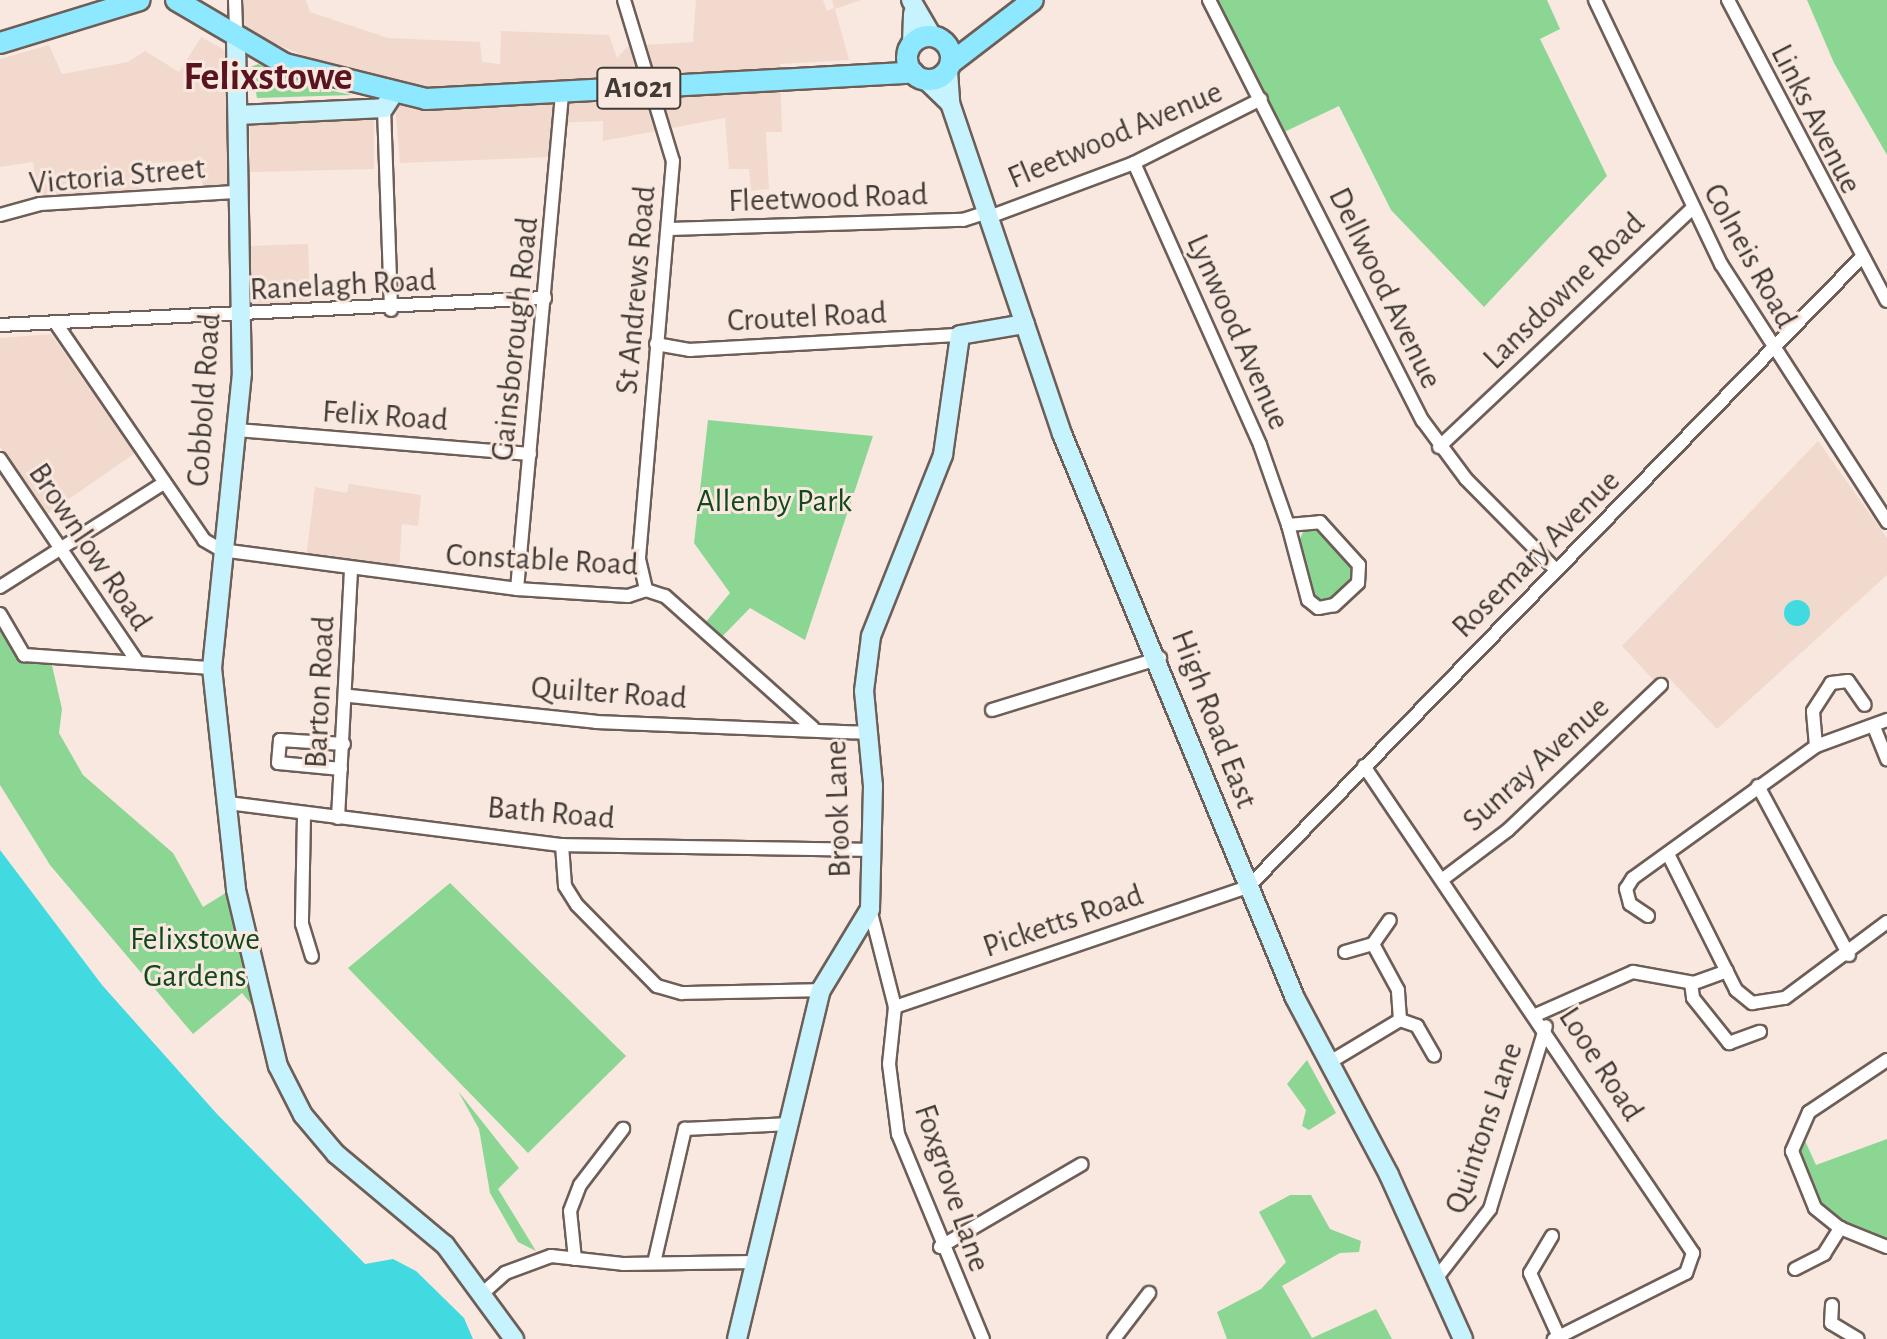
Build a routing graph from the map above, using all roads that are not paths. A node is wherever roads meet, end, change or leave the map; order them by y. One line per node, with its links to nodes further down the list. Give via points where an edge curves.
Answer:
1 (140, 0): 13 (main road)
2 (176, 0): 11 (main road, A1021)
3 (235, 0): 11 (street, Cobbold Road)
4 (624, 0): 18 (street, St Andrews Road)
5 (1033, 0): 12 (main road, A1021)
6 (1209, 0): 20 (street, Dellwood Avenue)
7 (1595, 0): 26 (street, Colneis Road)
8 (1728, 0): 30 (street, Links Avenue)
9 (913, 5): 10 (street); 14 (street)
10 (938, 39): 12 (main road); 14 (main road); 15 (main road)
11 (236, 40): 21 (main road, A1021); 23 (street, Cobbold Road)
12 (974, 42): 15 (main road, A1021)
13 (0, 43)
14 (910, 48): 16 (main road); 17 (main road)
15 (949, 67): 17 (main road, A1021); 22 (street, High Road East)
16 (886, 70): 17 (main road, A1021); 18 (main road, A1021)
17 (920, 77): 22 (street, High Road East)
18 (651, 87): 19 (main road, A1021); 29 (street, St Andrews Road, via 673,161)
19 (562, 94): 21 (main road, A1021); 31 (street, Gainsborough Road)
20 (1261, 99): 24 (street, Fleetwood Avenue); 42 (street, Dellwood Avenue)
21 (388, 101): 23 (street); 33 (street)
22 (950, 103): 28 (street, High Road East)
23 (238, 115): 25 (street, Cobbold Road)
24 (1134, 163): 28 (street, Fleetwood Avenue); 47 (street, Lynwood Avenue, via 1260,445)
25 (239, 192): 27 (street, Victoria Street, via 40,204); 34 (street, Cobbold Road)
26 (1693, 208): 40 (street, Colneis Road); 42 (street, Lansdowne Road)
27 (0, 215)
28 (988, 215): 29 (street, Fleetwood Road); 36 (street, High Road East)
29 (669, 229): 39 (street, St Andrews Road)
30 (1861, 258): 32 (street, Links Avenue); 40 (street, Rosemary Avenue)
31 (545, 298): 33 (street, Ranelagh Road); 43 (street, Gainsborough Road)
32 (1887, 301)
33 (391, 310): 34 (street, Ranelagh Road)
34 (244, 316): 35 (street, Ranelagh Road); 41 (street, Cobbold Road)
35 (55, 322): 37 (street, Ranelagh Road); 45 (street)
36 (1025, 324): 38 (street); 56 (street, High Road East, via 1062,434)
37 (0, 325)
38 (960, 335): 39 (street, Croutel Road, via 690,350); 66 (street, Brook Lane, via 943,455 871,636)
39 (656, 344): 54 (street, St Andrews Road, via 639,559)
40 (1774, 353): 46 (street, Colneis Road); 51 (street, Rosemary Avenue)
41 (237, 430): 43 (street, Felix Road); 48 (street, Cobbold Road)
42 (1439, 447): 51 (street, Dellwood Avenue)
43 (530, 454): 53 (street, Gainsborough Road)
44 (0, 459): 49 (street, Brownlow Road)
45 (164, 483): 48 (street, via 204,540); 49 (street)
46 (1887, 522)
47 (1288, 525): 47 (street, Lynwood Avenue, via 1320,522 1359,565 1359,581 1334,605 1318,608 1308,600)
48 (221, 550): 50 (street, Constable Road); 58 (street, Cobbold Road)
49 (61, 552): 52 (street); 57 (street, Brownlow Road)
50 (351, 569): 53 (street, Constable Road); 60 (street, Barton Road)
51 (1556, 570): 70 (street, Rosemary Avenue)
52 (0, 587)
53 (517, 589): 54 (street, Constable Road, via 628,596)
54 (646, 590): 65 (street, Constable Road, via 665,596)
55 (0, 614): 57 (street, via 21,651)
56 (1160, 658): 62 (street); 80 (street, High Road East)
57 (138, 663): 58 (street)
58 (212, 668): 73 (street, Cobbold Road)
59 (1661, 685): 79 (street, Sunray Avenue, via 1508,830)
60 (350, 696): 65 (street, Quilter Road, via 596,722); 67 (street, Barton Road)
61 (1865, 705): 68 (street, via 1848,681 1831,683 1813,711)
62 (992, 710)
63 (1887, 720): 64 (street)
64 (1874, 727): 68 (street); 69 (street)
65 (813, 728): 66 (street, Quilter Road)
66 (866, 733): 77 (street, Brook Lane)
67 (344, 744): 71 (street, Barton Road); 71 (street, via 280,740 278,763)
68 (1816, 746): 72 (street)
69 (1887, 759)
70 (1364, 766): 79 (street, Looe Road); 80 (street, Rosemary Avenue)
71 (341, 769): 75 (street, Barton Road)
72 (1758, 786): 78 (street); 87 (street)
73 (228, 803): 74 (street, Bath Road); 112 (street, Cobbold Road, via 236,890 278,1066 303,1115 336,1154 445,1245)
74 (304, 815): 75 (street, Bath Road); 88 (street, via 302,924)
75 (338, 818): 76 (street, Bath Road)
76 (562, 845): 77 (street, Bath Road); 91 (street, via 565,886 577,905 657,986 682,993)
77 (871, 850): 81 (street, Brook Lane)
78 (1670, 858): 82 (street, via 1626,886 1632,911); 89 (street)
79 (1443, 879): 93 (street, Looe Road)
80 (1248, 887): 92 (street, Picketts Road); 99 (street, High Road East)
81 (870, 909): 91 (street, Brook Lane); 92 (street, Foxgrove Lane)
82 (1648, 916)
83 (1390, 920): 85 (street)
84 (1887, 922): 87 (street)
85 (1373, 944): 86 (street); 94 (street, via 1398,990)
86 (1345, 952)
87 (1849, 955): 89 (street, via 1764,1004 1742,998)
88 (312, 956)
89 (1727, 971): 90 (street)
90 (1691, 983): 93 (street, via 1633,972); 96 (street, via 1693,998 1729,1043)
91 (821, 990): 100 (street, Brook Lane)
92 (895, 1007): 105 (street, Foxgrove Lane, via 889,1064 898,1134)
93 (1538, 1014): 95 (street, Looe Road)
94 (1400, 1020): 97 (street, via 1417,1026); 99 (street)
95 (1546, 1026): 111 (street, Quintons Lane, via 1490,1209); 115 (street, Looe Road, via 1693,1257 1686,1273)
96 (1760, 1032)
97 (1434, 1055)
98 (1887, 1060): 103 (street, via 1812,1109 1793,1140 1805,1193)
99 (1330, 1062): 111 (street, High Road East)
100 (790, 1124): 108 (street, Brook Lane); 109 (street, via 685,1129)
101 (623, 1129): 107 (street, via 580,1185 570,1211)
102 (1082, 1164): 105 (street)
103 (1840, 1228): 106 (street); 110 (street, via 1827,1252)
104 (1552, 1236): 115 (street, via 1530,1273)
105 (940, 1247): 118 (street, Foxgrove Lane)
106 (1887, 1247)
107 (575, 1259): 109 (street); 112 (street, via 532,1259)
108 (755, 1262): 109 (street); 117 (street, Brook Lane)
109 (654, 1263)
110 (1795, 1269)
111 (1435, 1280): 120 (street, High Road East)
112 (483, 1293): 116 (street, Cobbold Road)
113 (1149, 1293): 119 (street)
114 (1832, 1305): 121 (street, via 1831,1323)
115 (1556, 1338)
116 (514, 1339)
117 (737, 1339)
118 (983, 1339)
119 (1114, 1339)
120 (1463, 1339)
121 (1858, 1339)

